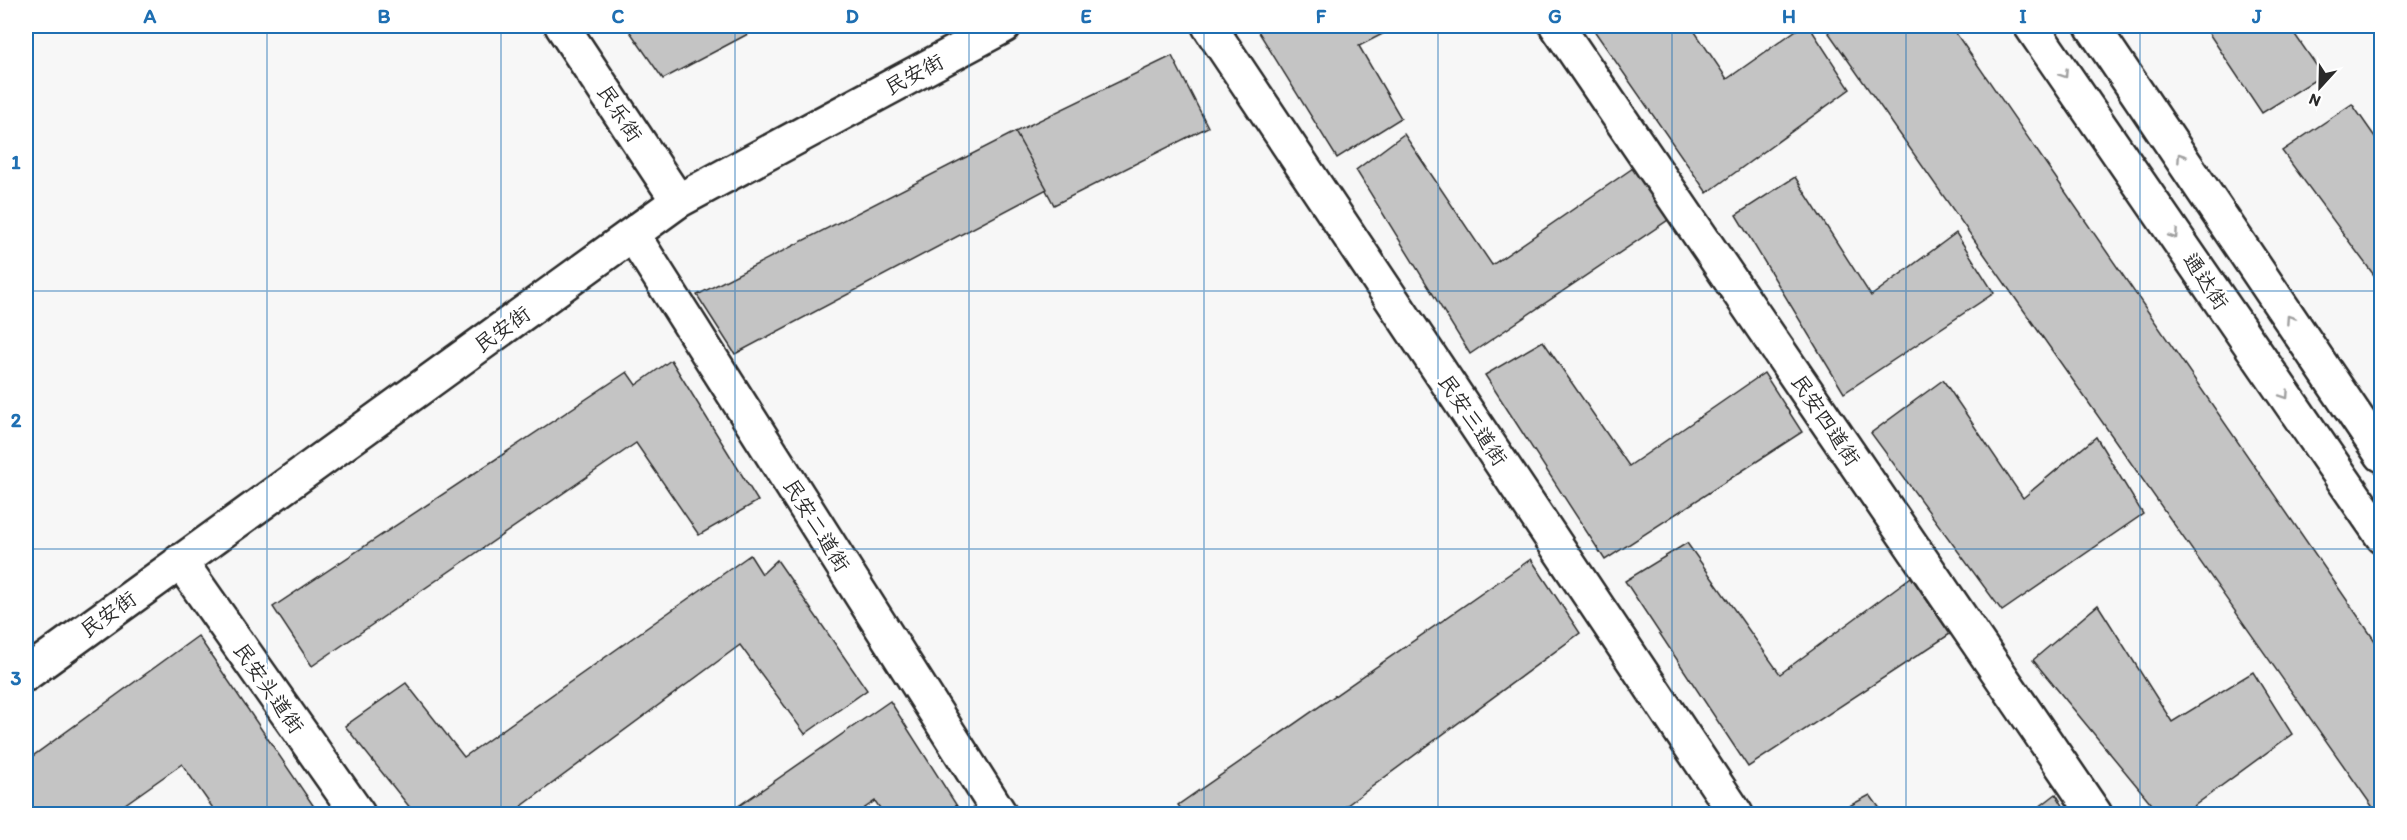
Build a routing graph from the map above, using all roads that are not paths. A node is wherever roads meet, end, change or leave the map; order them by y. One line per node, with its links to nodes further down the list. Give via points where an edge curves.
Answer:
1 (562, 26): 7 (street, 民乐街)
2 (1004, 26): 7 (street, 民安街)
3 (1209, 26): 15 (street, 民安三道街)
4 (1557, 26): 16 (street, 民安四道街)
5 (2031, 26): 10 (street, 通达街, one-way to 10)
6 (2092, 26): 9 (street, one-way to 6)
7 (678, 201): 8 (street, 民安街)
8 (633, 235): 11 (street, 民安街); 14 (street, 民安二道街)
9 (2382, 455)
10 (2382, 536)
11 (180, 561): 12 (street, 民安街); 13 (street, 民安头道街)
12 (26, 674)
13 (358, 814)
14 (1000, 814)
15 (1736, 814)
16 (2095, 814)

